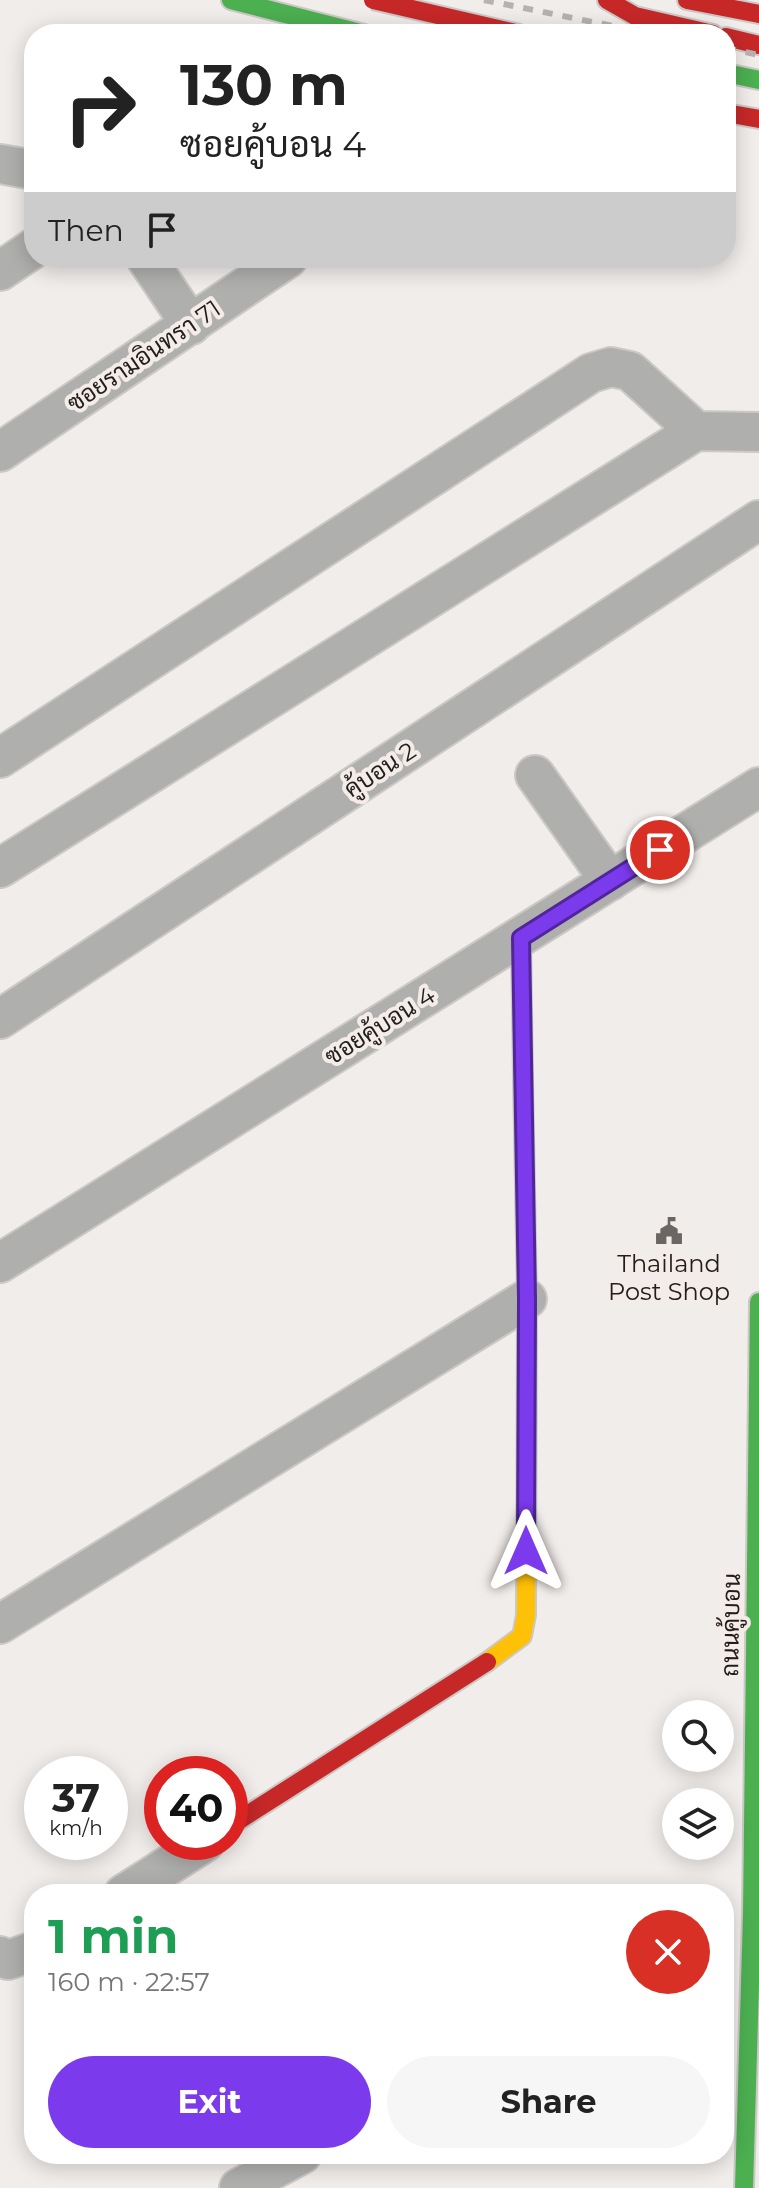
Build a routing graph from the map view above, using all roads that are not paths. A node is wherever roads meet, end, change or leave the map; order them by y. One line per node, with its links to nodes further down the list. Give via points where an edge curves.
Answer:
1 (373, 0): 9 (main road, bridge)
2 (404, 0): 8 (main road)
3 (607, 0): 10 (main road, via 635,16)
4 (687, 0): 6 (main road)
5 (256, 9): 7 (main road)
6 (759, 14)
7 (321, 24)
8 (415, 24)
9 (477, 24)
10 (670, 24)
11 (736, 39): 12 (main road)
12 (759, 45)
13 (736, 75): 14 (main road)
14 (759, 80)
15 (736, 115): 16 (main road)
16 (759, 119)
17 (0, 164): 18 (street)
18 (24, 168)
19 (24, 255): 22 (street)
20 (153, 268): 23 (street)
21 (274, 268): 23 (street, ซอยรามอินทรา 71)
22 (0, 271)
23 (191, 325): 26 (street, ซอยรามอินทรา 71)
24 (696, 431): 25 (street); 28 (street, via 630,371 611,367 591,373); 31 (street)
25 (759, 432)
26 (0, 452)
27 (759, 520): 34 (street, คู้บอน 2)
28 (0, 758)
29 (535, 775): 32 (street)
30 (759, 787): 32 (street, ซอยคู้บอน 4)
31 (0, 868)
32 (610, 881): 33 (street, ซอยคู้บอน 4)
33 (521, 938): 35 (street, ซอยคู้บอน 4); 36 (main road)
34 (0, 1019)
35 (0, 1263)
36 (527, 1299): 38 (street); 39 (main road, via 522,1636)
37 (759, 1302): 42 (main road, ถนนคู้บอน)
38 (0, 1624)
39 (248, 1815)
40 (177, 1860): 41 (street)
41 (140, 1884)
42 (745, 1919): 45 (main road, ถนนคู้บอน)
43 (24, 1954): 44 (street, via 8,1960)
44 (0, 1956)
45 (752, 2124): 48 (main road, ถนนคู้บอน)
46 (283, 2164): 47 (street)
47 (239, 2188)
48 (744, 2188)

